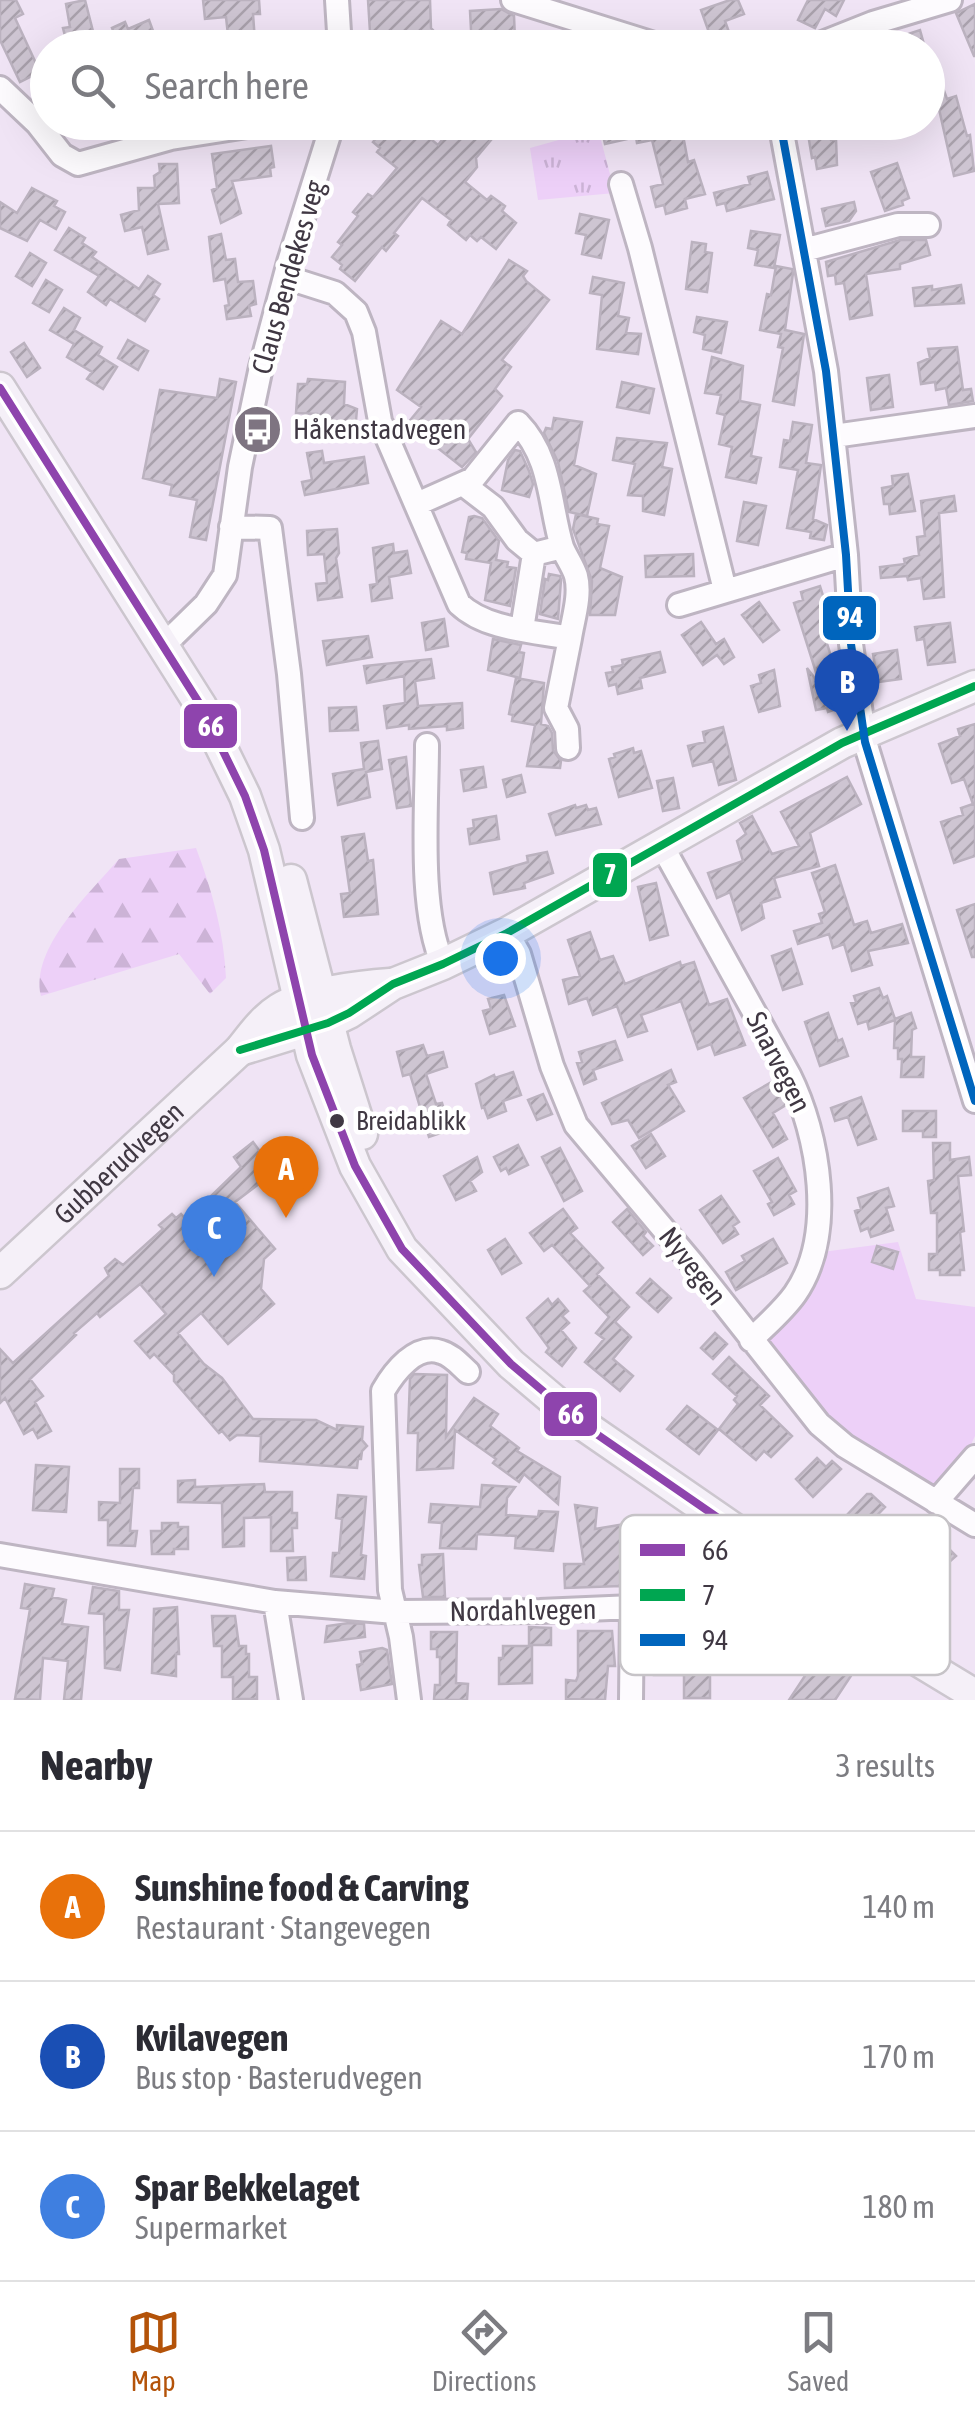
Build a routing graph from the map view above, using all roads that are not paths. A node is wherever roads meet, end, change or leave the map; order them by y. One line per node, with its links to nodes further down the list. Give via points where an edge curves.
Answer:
1 (337, 0): 7 (street)
2 (512, 0): 5 (street)
3 (865, 0): 6 (street)
4 (950, 0): 6 (street)
5 (538, 4): 8 (street)
6 (873, 23): 9 (street)
7 (339, 30)
8 (614, 30)
9 (855, 30)
10 (0, 88): 11 (street)
11 (30, 117)
12 (49, 140): 13 (street, via 78,164)
13 (164, 140)
14 (327, 140): 19 (street, Claus Bendekes veg)
15 (783, 140): 18 (street)
16 (621, 184): 29 (street)
17 (928, 225): 18 (street, via 898,225)
18 (804, 250): 22 (street)
19 (285, 277): 24 (street, via 336,294 356,312 376,409); 25 (street, Claus Bendekes veg)
20 (0, 388): 33 (main road)
21 (975, 416): 22 (street)
22 (834, 436): 28 (street)
23 (463, 484): 24 (street); 26 (street, via 518,424 542,462); 27 (street)
24 (417, 504): 31 (street, via 459,604 470,615)
25 (231, 527): 33 (street, Claus Bendekes veg, via 218,589); 38 (street, via 270,528)
26 (562, 547): 27 (street); 32 (street, via 578,596)
27 (534, 554): 31 (street)
28 (846, 555): 29 (street); 35 (street)
29 (725, 590): 30 (street)
30 (679, 606)
31 (522, 629): 32 (street)
32 (570, 638): 37 (street, via 556,708)
33 (163, 646): 42 (main road, via 266,810 284,857)
34 (975, 686): 35 (main road, Gubberudvegen)
35 (863, 732): 39 (main road, Gubberudvegen); 43 (street)
36 (426, 746): 41 (street, via 428,878)
37 (568, 748)
38 (302, 818)
39 (661, 844): 40 (main road, Gubberudvegen); 45 (street, Snarvegen, via 802,1100 815,1146 818,1201 810,1262 794,1296)
40 (508, 933): 41 (main road, Gubberudvegen); 45 (street, Nyvegen, via 576,1125)
41 (443, 964): 42 (main road, Gubberudvegen, via 392,984 359,986)
42 (313, 1012): 44 (main road, Gubberudvegen, via 240,1050); 49 (main road, via 380,1181 441,1292 622,1462)
43 (975, 1101)
44 (0, 1273)
45 (751, 1340): 48 (street, Nyvegen, via 829,1433)
46 (468, 1372): 54 (street, via 448,1355 426,1351 406,1362 383,1391)
47 (975, 1456): 48 (street)
48 (936, 1502): 50 (street, Nyvegen)
49 (698, 1515)
50 (975, 1526)
51 (0, 1555): 52 (street, Nordahlvegen)
52 (274, 1602): 54 (street, Nordahlvegen); 58 (street)
53 (620, 1608): 54 (street, Nordahlvegen)
54 (395, 1612): 59 (street)
55 (631, 1675): 60 (street)
56 (942, 1675): 57 (main road)
57 (975, 1695)
58 (291, 1700)
59 (409, 1700)
60 (631, 1700)

